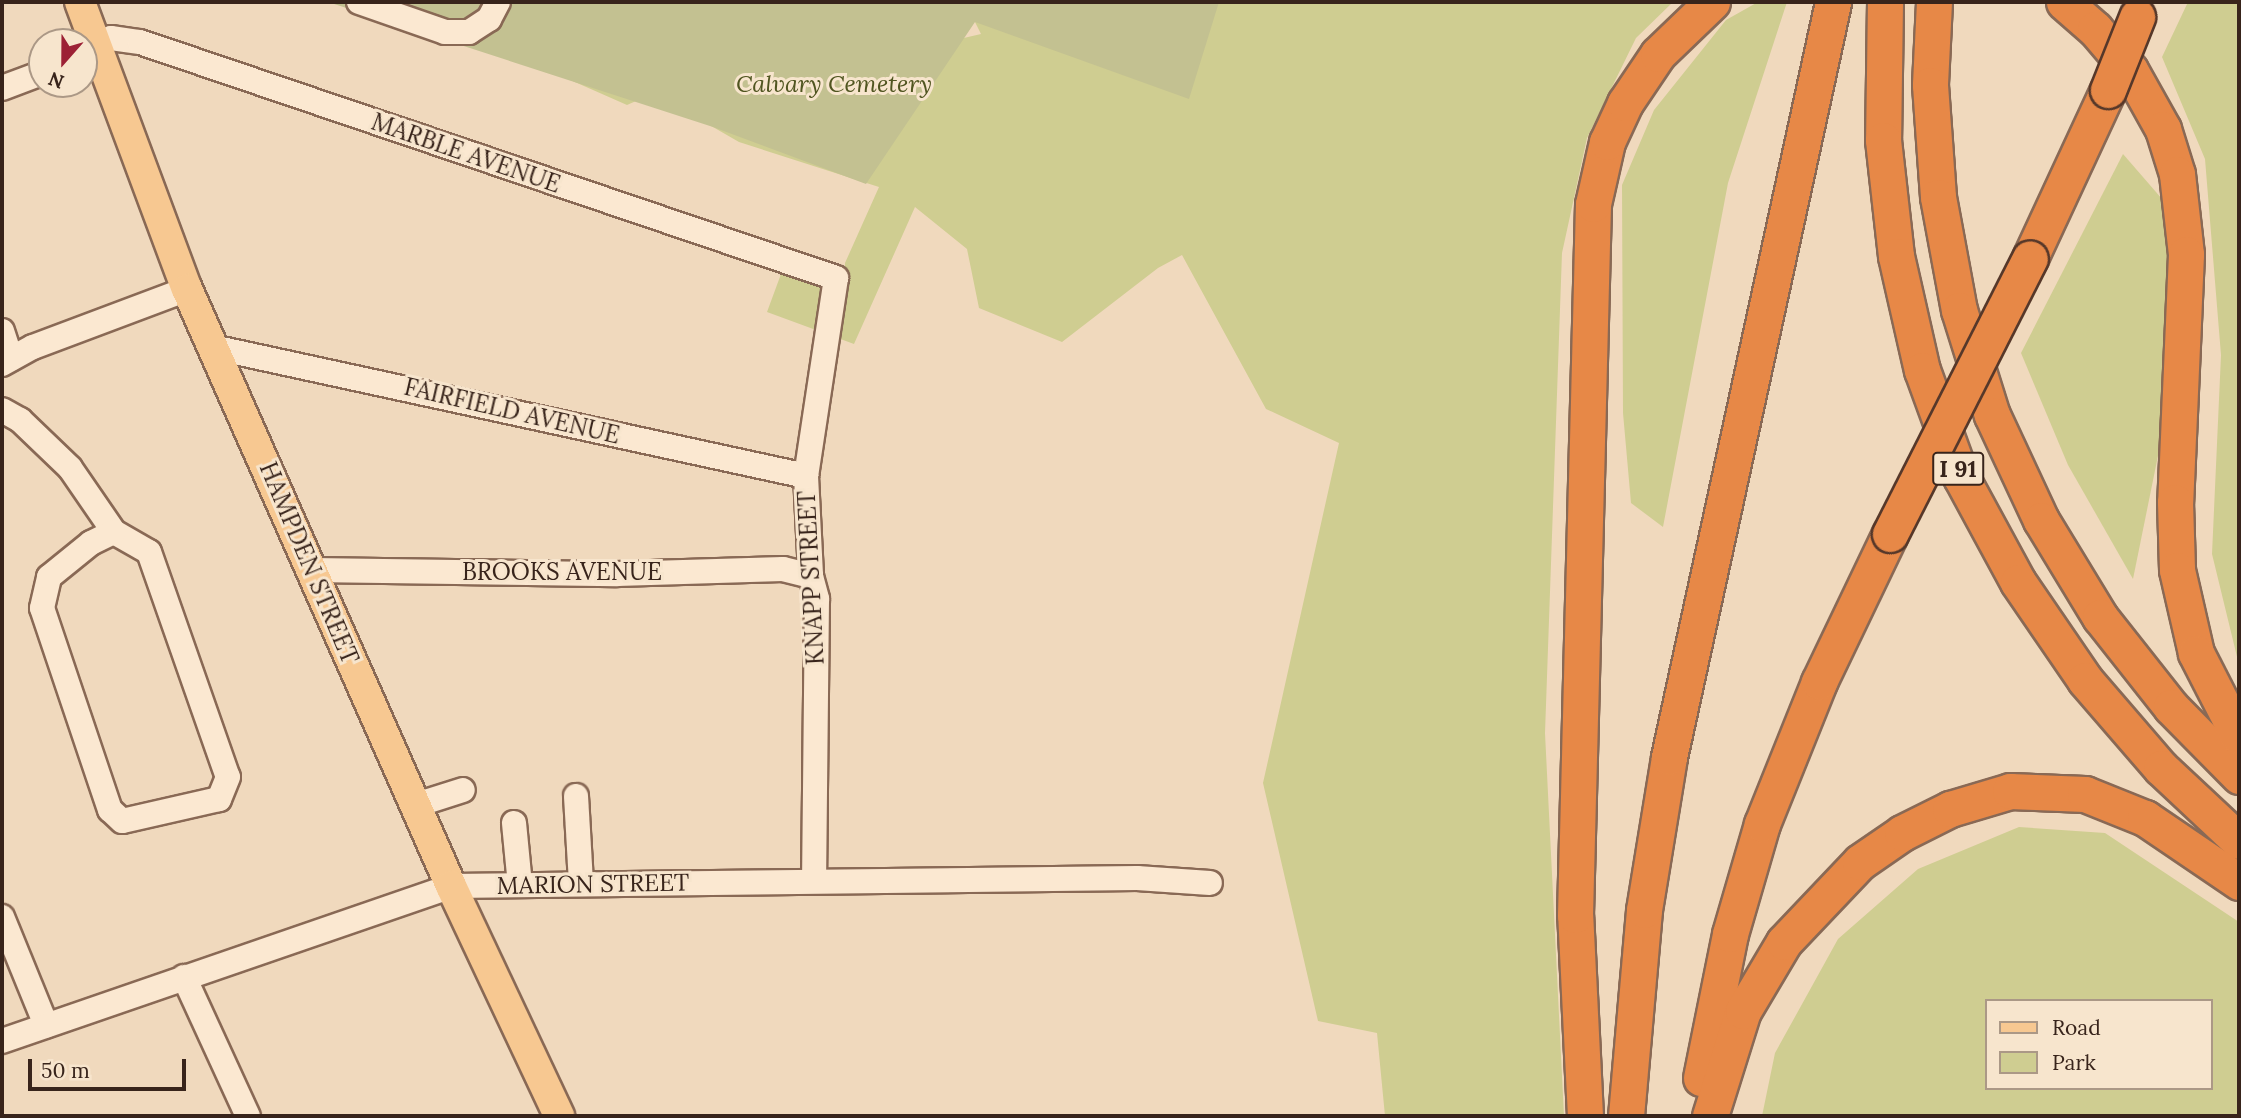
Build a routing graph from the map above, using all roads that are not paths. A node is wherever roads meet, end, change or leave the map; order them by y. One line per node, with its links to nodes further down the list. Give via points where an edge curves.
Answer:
1 (80, 2): 10 (main road, HAMPDEN STREET)
2 (359, 2): 3 (street, via 445,32 469,32 489,19)
3 (498, 2)
4 (1712, 2): 44 (highway, via 1658,54 1625,103 1607,142 1593,204 1576,873)
5 (2064, 2): 25 (highway, via 2107,41 2142,89 2177,174 2186,254 2175,502 2177,570 2196,653)
6 (1885, 5): 31 (highway, I 91, via 1883,140 1896,256 1922,370 1961,477 2018,582 2085,680 2161,768)
7 (1933, 7): 26 (highway, I 91, via 1930,85 1938,197 1959,310 1992,415 2047,532 2100,617 2162,698)
8 (1832, 8): 45 (highway, via 1669,757 1640,935)
9 (2139, 9): 46 (highway, bridge, via 2108,90 2030,258 1814,693 1762,824 1721,971)
10 (85, 28)
11 (98, 43): 15 (street, MARBLE AVENUE, via 111,38 139,42)
12 (98, 68): 16 (main road, HAMPDEN STREET)
13 (28, 78): 14 (street)
14 (2, 88)
15 (836, 278): 21 (street, KNAPP STREET)
16 (187, 289): 18 (main road, HAMPDEN STREET); 19 (street)
17 (2, 331): 19 (street)
18 (217, 348): 21 (street, FAIRFIELD AVENUE); 23 (main road, HAMPDEN STREET)
19 (7, 362)
20 (2, 410): 22 (street, via 20,420 70,468)
21 (806, 476): 24 (street, KNAPP STREET)
22 (114, 532): 22 (street, via 149,552 228,777 219,799 122,821 110,810 43,608 49,577 91,543)
23 (312, 570): 24 (street, BROOKS AVENUE, via 617,574 783,569); 29 (main road, HAMPDEN STREET)
24 (811, 576): 32 (street, KNAPP STREET, via 817,600)
25 (2239, 737)
26 (2239, 776)
27 (463, 790): 29 (street)
28 (576, 796): 35 (street)
29 (416, 805): 37 (main road, HAMPDEN STREET)
30 (514, 822): 36 (street)
31 (2239, 841)
32 (814, 881): 34 (street, MARION STREET, via 1137,878); 35 (street, MARION STREET)
33 (2239, 882): 47 (highway, via 2145,818 2085,794 2010,791 1950,808 1860,862 1784,942 1743,1011)
34 (1210, 883)
35 (581, 884): 36 (street, MARION STREET)
36 (520, 885): 37 (street, MARION STREET)
37 (451, 886): 39 (street, MARION STREET); 43 (main road, HAMPDEN STREET)
38 (2, 917): 40 (street)
39 (184, 978): 40 (street, MARION STREET); 42 (street)
40 (46, 1025): 41 (street, MARION STREET)
41 (2, 1041)
42 (248, 1116)
43 (559, 1116)
44 (1585, 1116)
45 (1626, 1116)
46 (1695, 1116)
47 (1710, 1116)

